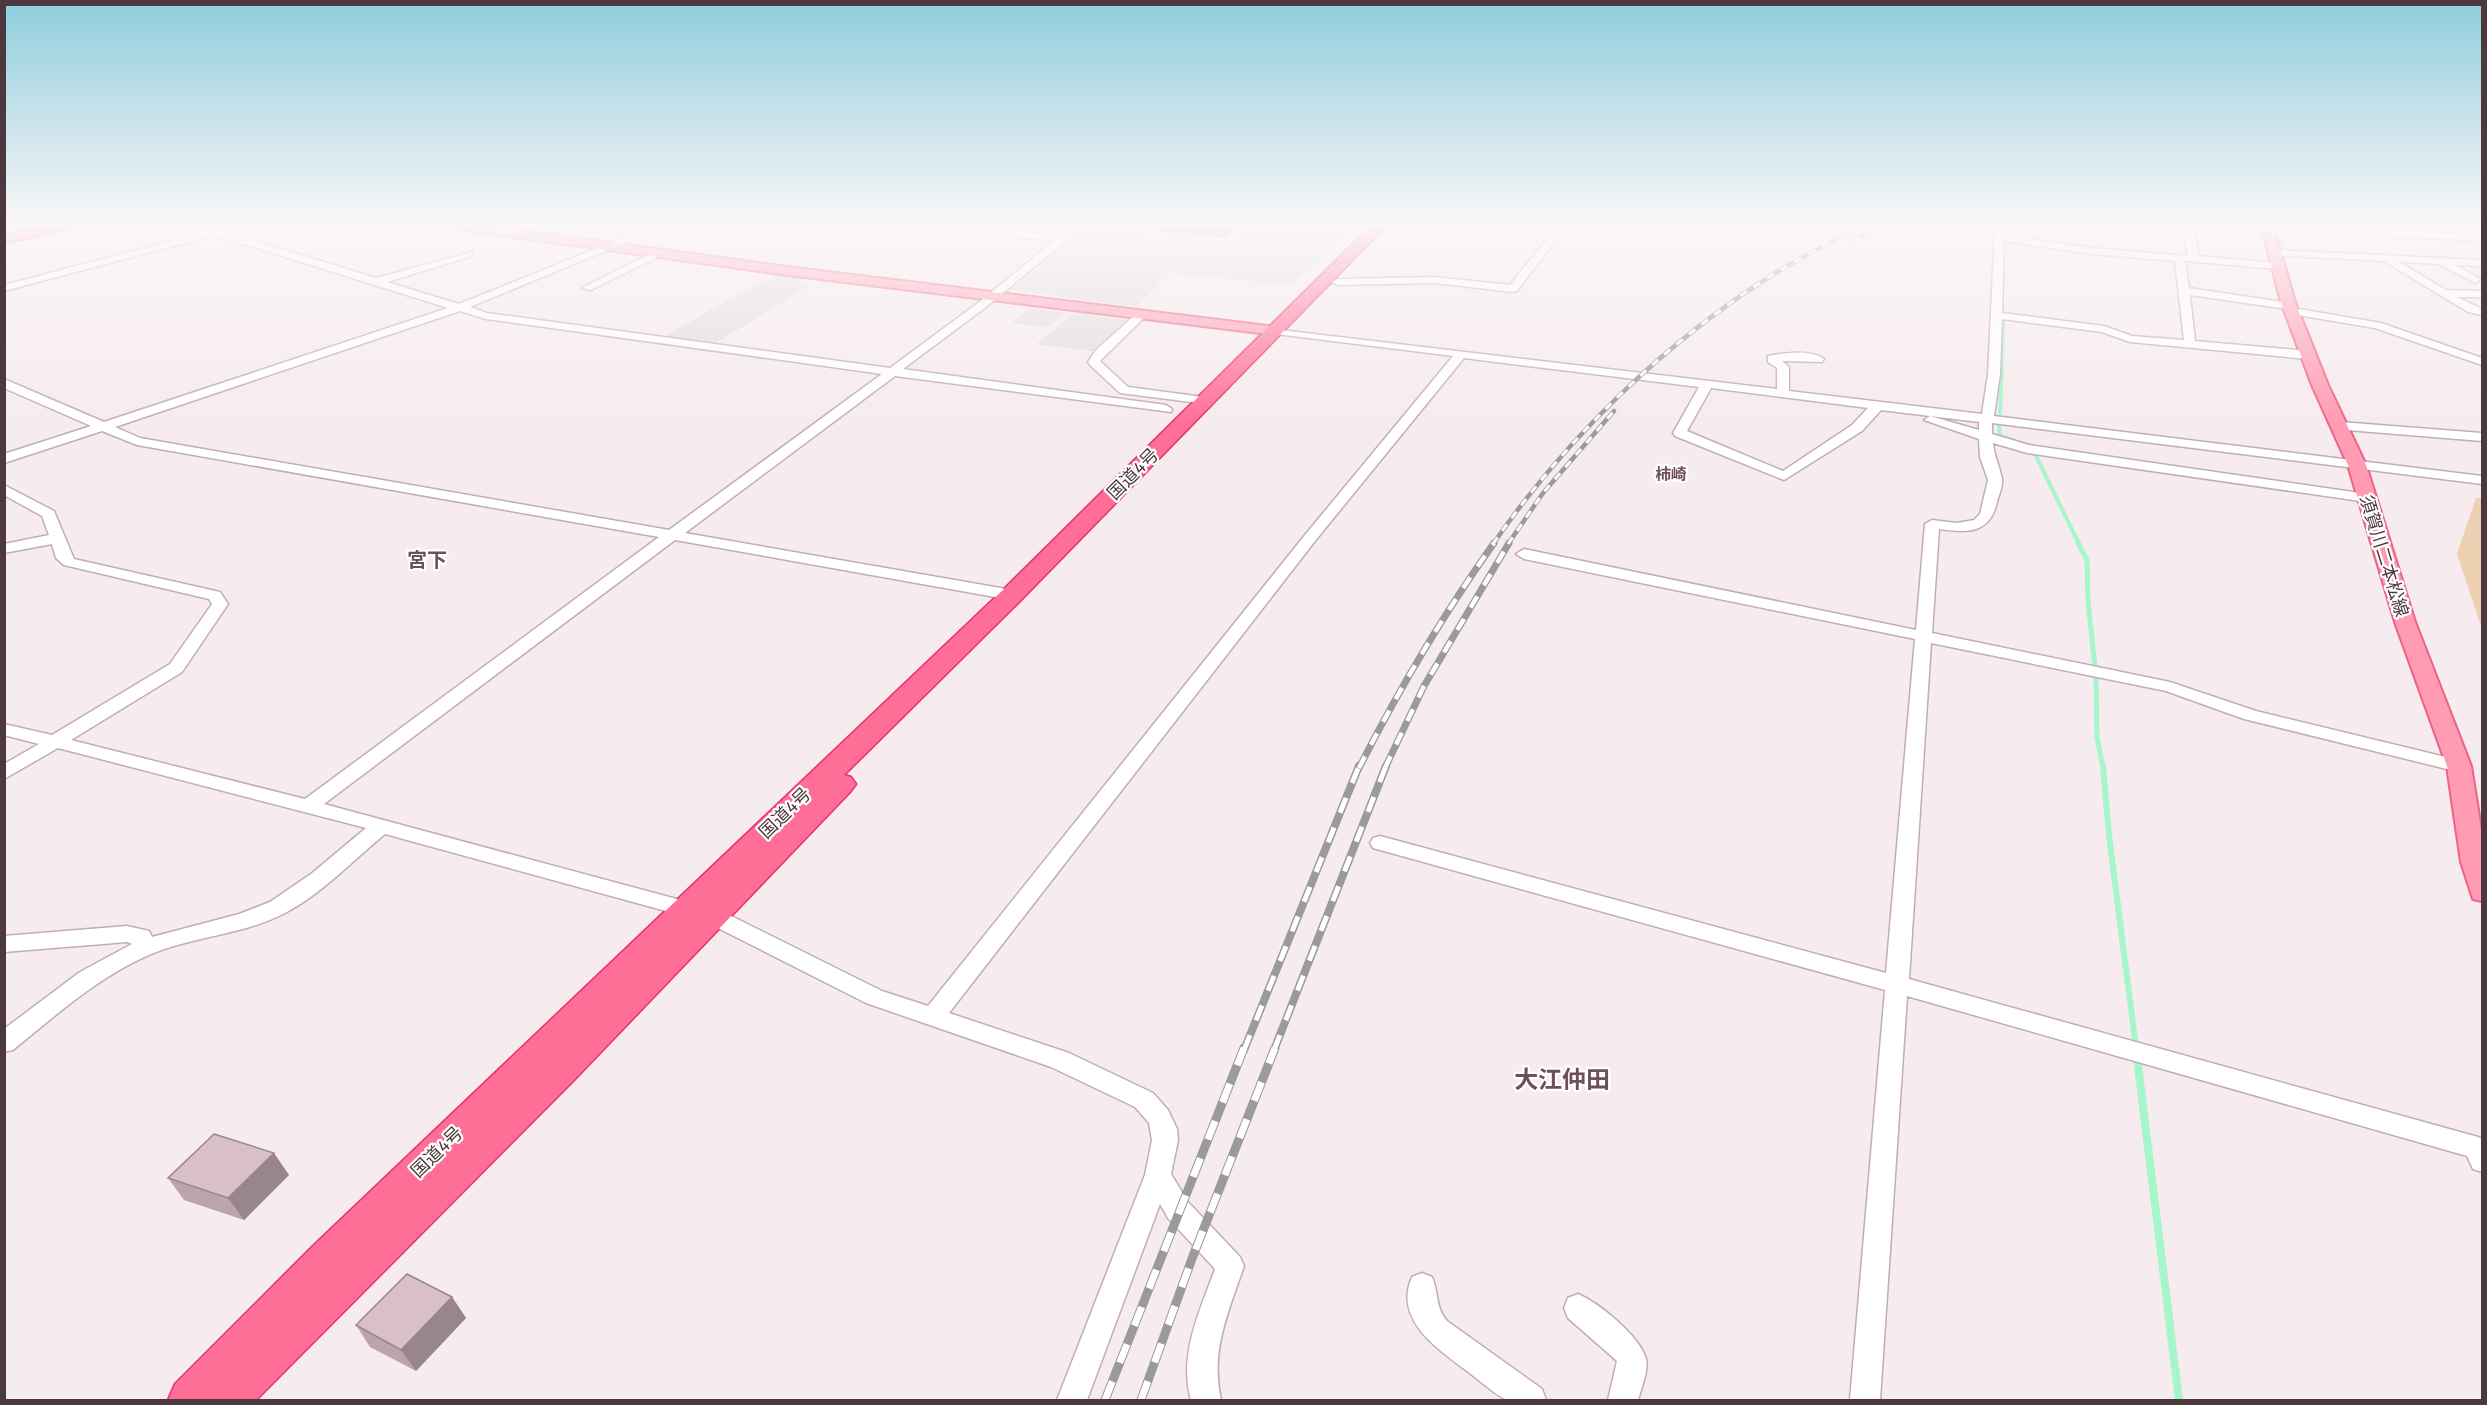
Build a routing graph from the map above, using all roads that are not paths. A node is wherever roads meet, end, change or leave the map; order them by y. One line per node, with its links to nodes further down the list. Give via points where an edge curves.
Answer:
1 (2184, 291): 21 (street)
2 (406, 292): 15 (street)
3 (500, 292): 15 (street)
4 (948, 292): 14 (main road)
5 (997, 292): 14 (street)
6 (1320, 292): 20 (highway, 国道4号)
7 (1327, 292): 20 (highway, 国道4号)
8 (1996, 292): 19 (street)
9 (2188, 292): 16 (street)
10 (2285, 292): 16 (main road, 須賀川二本松線)
11 (2423, 292): 12 (street)
12 (2442, 292): 13 (street); 17 (street)
13 (2482, 294)
14 (990, 297): 18 (main road); 26 (street)
15 (459, 308): 26 (street, via 486,316); 37 (street)
16 (2290, 308): 23 (main road, 須賀川二本松線); 25 (street, via 2377,325)
17 (2482, 312)
18 (1141, 315): 20 (main road); 28 (street, via 1095,358 1094,362)
19 (1995, 315): 21 (street, via 2104,329 2130,339); 36 (street, via 1994,374)
20 (1283, 332): 22 (street); 32 (highway, 国道4号); 60 (highway, 国道4号, via 1022,597)
21 (2190, 345): 23 (street)
22 (1461, 354): 29 (street); 64 (street, via 1302,548)
23 (2308, 355): 38 (main road, 須賀川二本松線)
24 (1818, 359): 30 (street, via 1772,359 1783,367)
25 (2482, 362)
26 (891, 372): 31 (street); 46 (street)
27 (4, 383): 37 (street)
28 (1116, 383): 31 (street); 32 (street, via 1132,393)
29 (1707, 384): 30 (street); 33 (street, via 1680,433 1784,476 1857,428)
30 (1783, 393): 33 (street)
31 (1092, 399): 34 (street)
32 (1203, 401): 50 (highway, 国道4号)
33 (1878, 405): 35 (street)
34 (1166, 409)
35 (1914, 409): 36 (street); 40 (street, via 1922,418)
36 (1987, 418): 40 (street); 42 (street)
37 (100, 426): 41 (street); 46 (street, via 137,441)
38 (2340, 426): 39 (street); 42 (main road, 須賀川二本松線)
39 (2482, 437)
40 (1985, 438): 45 (street, via 2027,449); 51 (street, via 1995,480 1987,516 1978,525 1932,524 1929,593)
41 (4, 459)
42 (2357, 465): 43 (street); 45 (main road, 須賀川二本松線)
43 (2482, 480)
44 (4, 489): 47 (street, via 50,514)
45 (2367, 498): 54 (main road, 須賀川二本松線, via 2405,622)
46 (669, 535): 50 (street); 56 (street)
47 (57, 538): 48 (street); 53 (street, via 69,562 214,595 219,604 177,668)
48 (4, 549)
49 (1524, 554): 51 (street)
50 (1012, 595): 60 (highway, 国道4号)
51 (1922, 636): 54 (street, via 2170,687 2250,715); 63 (street)
52 (4, 729): 53 (street)
53 (57, 742): 55 (street); 56 (street)
54 (2459, 766): 59 (main road, 須賀川二本松線)
55 (4, 773)
56 (308, 806): 57 (street)
57 (382, 826): 60 (street); 62 (street, via 276,908 242,922)
58 (1380, 843): 63 (street)
59 (2482, 892)
60 (700, 912): 64 (street, via 874,997); 70 (highway, 国道4号, via 330,1257); 71 (highway, 国道4号, via 562,1069)
61 (4, 944): 62 (street, via 127,934 141,938)
62 (144, 948): 65 (street, via 88,978)
63 (1896, 985): 66 (street, via 2478,1148); 76 (street)
64 (932, 1018): 67 (street, via 1060,1060 1144,1100 1164,1129)
65 (4, 1043)
66 (2482, 1161)
67 (1158, 1174): 72 (street); 73 (street, via 1178,1210 1230,1266 1202,1351 1202,1392)
68 (1422, 1286): 74 (street, via 1421,1303 1427,1320 1437,1331)
69 (1578, 1308): 75 (street, via 1627,1350 1632,1361)
70 (191, 1401)
71 (224, 1401)
72 (1072, 1401)
73 (1206, 1401)
74 (1532, 1401)
75 (1623, 1401)
76 (1866, 1401)

